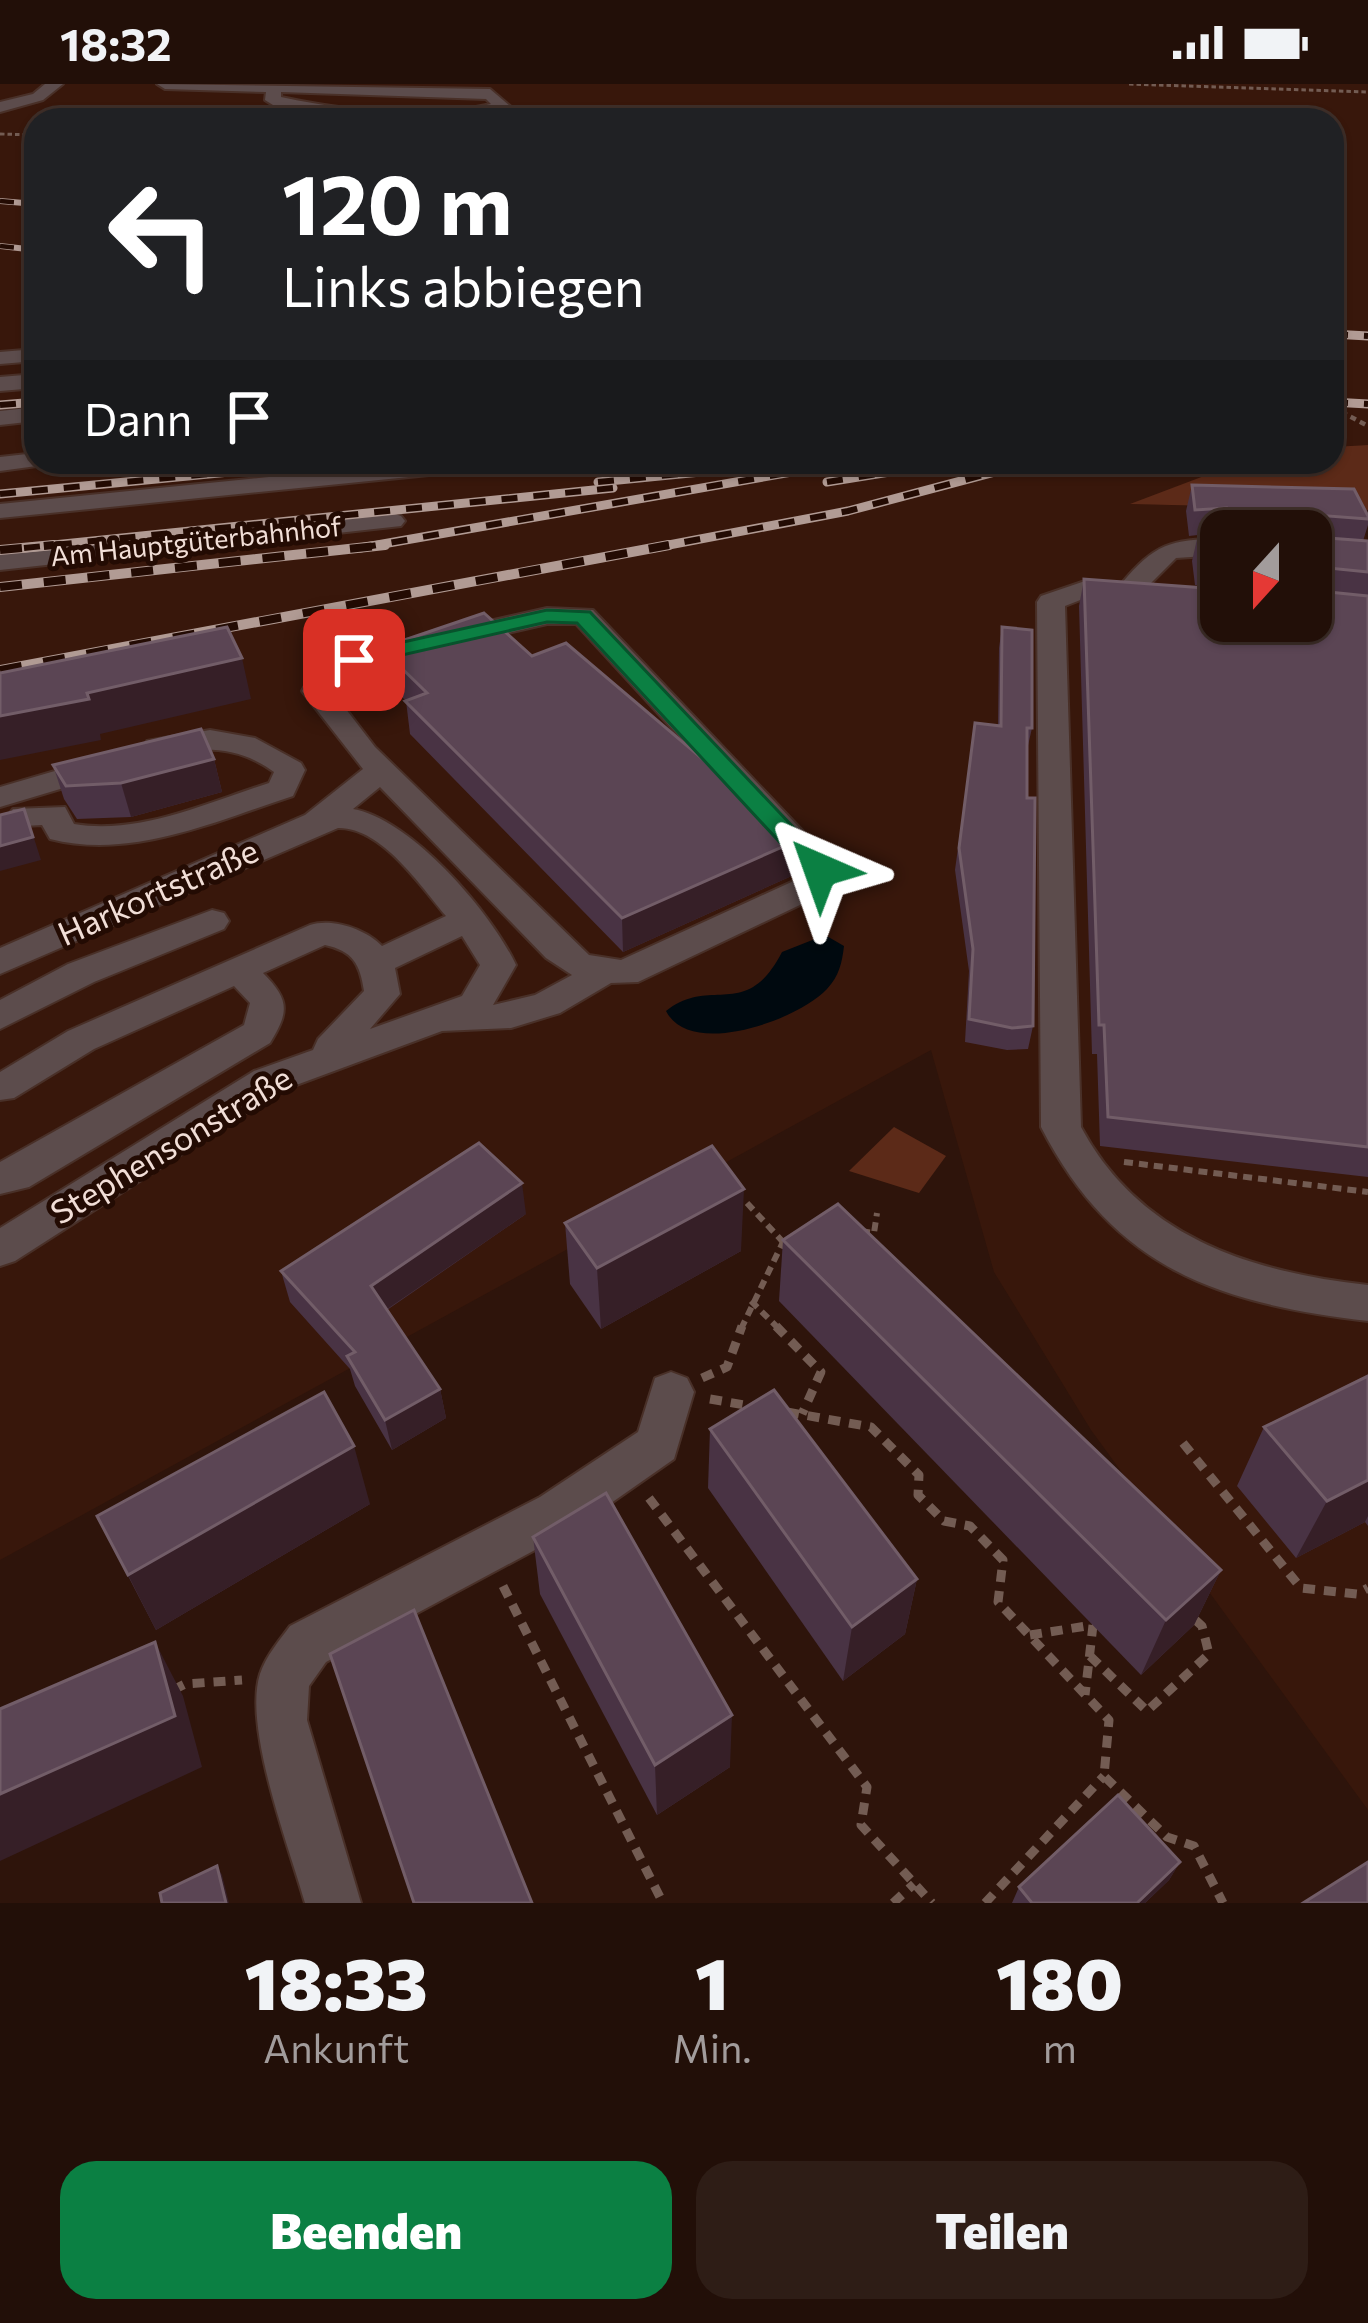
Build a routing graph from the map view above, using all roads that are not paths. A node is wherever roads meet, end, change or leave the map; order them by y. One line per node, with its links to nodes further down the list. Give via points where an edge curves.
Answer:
1 (55, 84): 4 (street)
2 (165, 84): 3 (street)
3 (274, 86): 5 (street, via 272,100); 6 (street, via 490,94 502,106)
4 (0, 107)
5 (329, 108)
6 (496, 108)
7 (369, 474): 8 (street, Am Hauptgüterbahnhof)
8 (0, 511)
9 (392, 521): 11 (street, Am Hauptgüterbahnhof)
10 (1200, 547): 12 (street, via 1160,554)
11 (0, 562)
12 (1129, 591): 13 (street); 29 (street, via 1084,590 1051,602 1061,1127 1106,1199 1160,1242 1235,1281)
13 (1200, 597)
14 (381, 770): 16 (street); 22 (street, via 558,950); 22 (street, via 321,702 326,672 547,616 583,616 820,870 811,886 790,896 625,973)
15 (13, 808): 15 (street, via 189,737 244,744 290,770 282,789 123,835 61,832 54,814)
16 (316, 822): 17 (street, Stephensonstraße, via 371,824); 19 (street, Harkortstraße)
17 (468, 919): 20 (street); 24 (street, Stephensonstraße, via 498,965 475,1005)
18 (212, 921): 23 (street, via 81,973)
19 (0, 962)
20 (378, 962): 21 (street, via 358,940 322,933); 25 (street, via 382,994)
21 (238, 969): 26 (street); 27 (street, via 268,1000 257,1034)
22 (602, 972): 24 (street, via 569,996 501,1021)
23 (0, 1016)
24 (439, 1020): 25 (street, Stephensonstraße)
25 (318, 1060): 28 (street, Stephensonstraße, via 268,1081)
26 (0, 1085)
27 (0, 1178)
28 (0, 1249)
29 (1368, 1303)
30 (671, 1392): 31 (street, via 658,1444 557,1513 308,1644 284,1678 280,1720)
31 (332, 1903)

